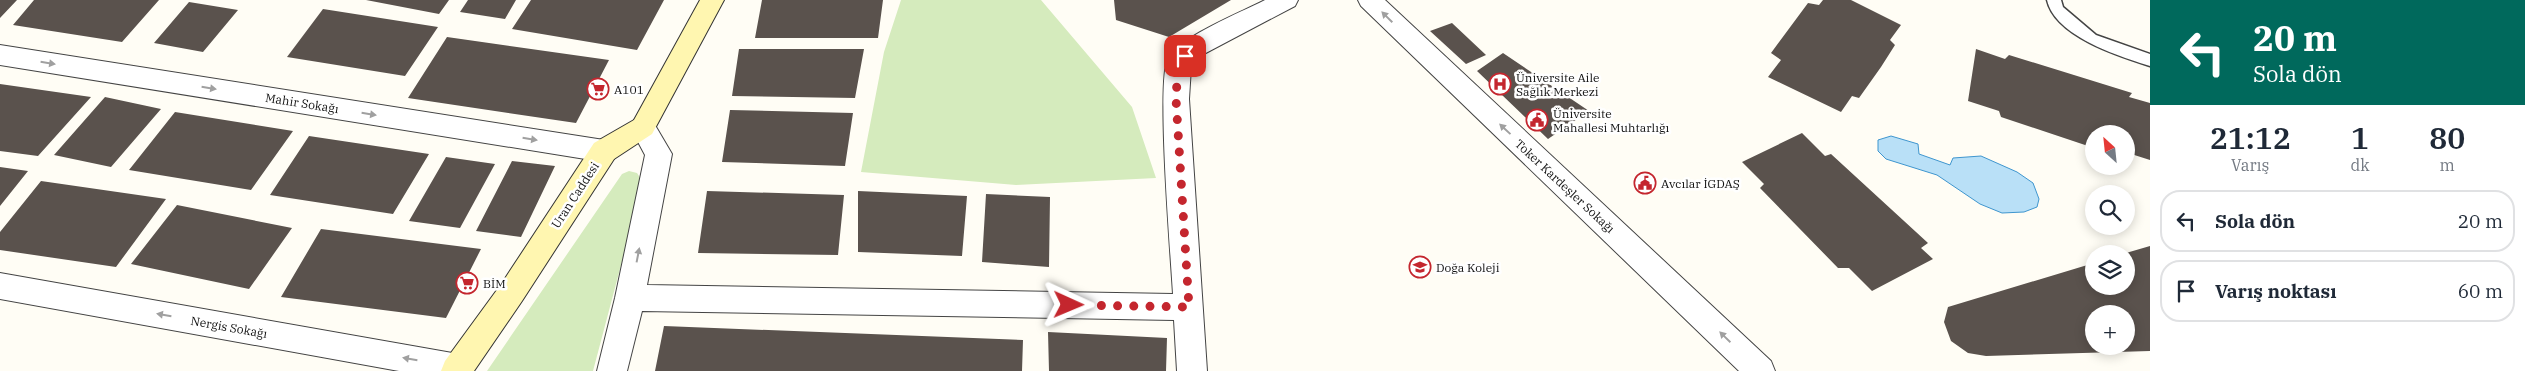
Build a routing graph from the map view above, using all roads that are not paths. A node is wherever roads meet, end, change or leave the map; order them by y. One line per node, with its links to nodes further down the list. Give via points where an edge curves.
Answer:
1 (712, 0): 7 (main road, Uran Caddesi)
2 (1286, 0): 11 (street, via 1193,48 1178,64 1176,99)
3 (1370, 0): 15 (street, Toker Kardeşler Sokağı, one-way to 3)
4 (2054, 0): 6 (lane, via 2056,9 2092,39)
5 (0, 55): 8 (street, Mahir Sokağı, one-way to 8)
6 (2150, 60)
7 (643, 127): 8 (main road, Uran Caddesi); 10 (street, one-way to 7, via 659,154)
8 (604, 151): 12 (main road, Uran Caddesi, via 512,292)
9 (0, 286): 12 (street, Nergis Sokağı, one-way to 9)
10 (630, 298): 11 (street); 13 (street)
11 (1189, 307): 14 (street)
12 (457, 369)
13 (612, 371)
14 (1192, 371)
15 (1760, 371)

